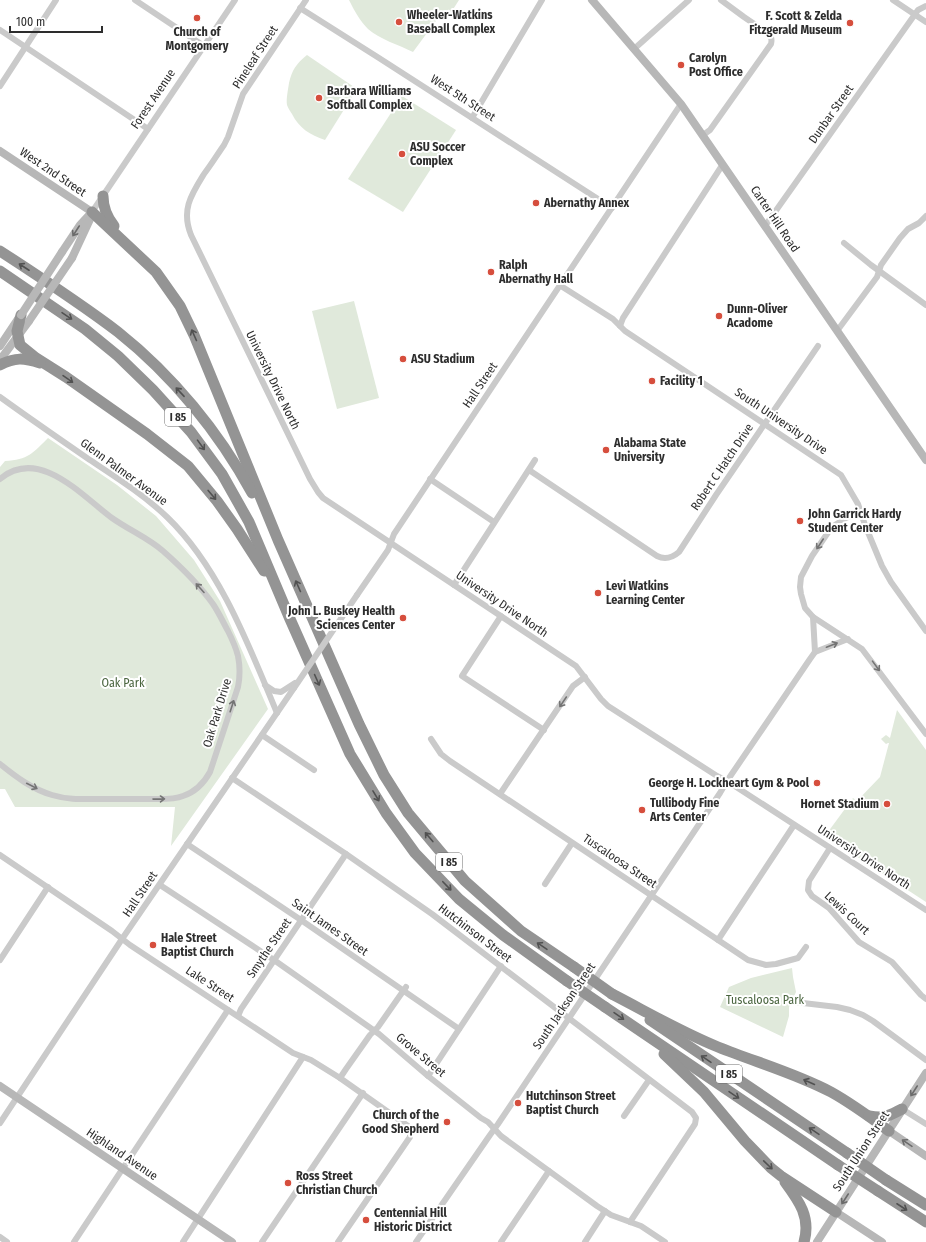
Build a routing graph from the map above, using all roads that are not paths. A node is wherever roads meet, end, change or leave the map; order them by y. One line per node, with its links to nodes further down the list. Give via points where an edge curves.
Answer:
1 (56, 0): 16 (street)
2 (135, 0): 15 (street)
3 (235, 0): 15 (street, Forest Avenue)
4 (306, 0): 11 (street, Pineleaf Street)
5 (542, 0): 20 (street)
6 (592, 0): 17 (main road, Carter Hill Road)
7 (689, 0): 17 (street)
8 (721, 0): 22 (street, via 772,38 771,44 710,130)
9 (893, 0): 12 (street)
10 (926, 6): 12 (street, Dunbar Street)
11 (300, 8): 20 (street, West 5th Street); 28 (street, Pineleaf Street, via 243,94 228,137 192,193)
12 (914, 15): 13 (street); 30 (street, Dunbar Street)
13 (926, 22)
14 (0, 30): 16 (street)
15 (204, 46): 21 (street, Forest Avenue)
16 (25, 47): 18 (street); 21 (street)
17 (634, 49): 19 (main road, Carter Hill Road)
18 (0, 86)
19 (681, 104): 22 (main road, Carter Hill Road); 26 (street, Hall Street)
20 (472, 118): 26 (street, West 5th Street)
21 (148, 129): 25 (street, Forest Avenue)
22 (703, 135): 24 (main road, Carter Hill Road)
23 (0, 151): 27 (main road, West 2nd Street)
24 (723, 164): 30 (main road, Carter Hill Road); 39 (street)
25 (103, 196): 27 (street, Forest Avenue); 31 (highway, via 109,220)
26 (612, 208): 36 (street, Hall Street)
27 (92, 212): 31 (highway); 38 (main road, Forest Avenue, one-way to 38, bridge, via 62,252); 38 (main road, Forest Avenue, bridge, via 72,258)
28 (186, 213): 57 (street, University Drive North, via 191,235 318,492)
29 (926, 216): 35 (street, via 907,231)
30 (765, 226): 40 (main road, Carter Hill Road)
31 (127, 244): 56 (highway, one-way to 31, via 180,306 156,272)
32 (844, 244): 35 (street)
33 (0, 251): 56 (highway, I 85, one-way to 33, via 243,477 212,430 182,394 119,333 82,305)
34 (0, 271): 61 (highway, I 85, one-way to 61, via 85,329 112,351 153,390 191,432 222,474 249,522)
35 (879, 271): 37 (street); 40 (street)
36 (561, 286): 39 (street, South University Drive); 53 (street, Hall Street)
37 (926, 305)
38 (25, 318): 41 (highway, via 17,331); 42 (main road, Forest Avenue)
39 (620, 326): 48 (street, South University Drive)
40 (837, 331): 50 (main road, Carter Hill Road)
41 (18, 337): 44 (main road); 46 (highway, via 25,349)
42 (0, 346)
43 (818, 346): 48 (street, Robert C Hatch Drive)
44 (0, 360)
45 (0, 365): 46 (highway, via 16,358)
46 (50, 367): 61 (highway, one-way to 61, via 147,434 188,466 237,529)
47 (0, 397): 67 (street, Glenn Palmer Avenue, via 127,484 172,523 212,574 228,602)
48 (764, 424): 51 (street, Robert C Hatch Drive, via 679,552 670,558 657,556); 54 (street, South University Drive, via 841,475)
49 (535, 460): 51 (street)
50 (926, 460)
51 (529, 470): 55 (street)
52 (0, 479): 73 (street, Oak Park Drive, one-way to 52, via 27,784 66,798 136,799 183,796 198,788 210,772 240,677 236,651 218,612 196,584 163,551 122,525 60,478 27,468 13,470)
53 (430, 479): 55 (street); 57 (street, Hall Street)
54 (860, 512): 60 (street, one-way to 60, via 835,525 803,571 800,581 801,594 805,608); 62 (street, South University Drive, via 882,566)
55 (494, 522): 58 (street)
56 (278, 540): 97 (highway, I 85, one-way to 56, bridge, via 521,931 465,881 408,813 384,775 358,724)
57 (391, 542): 58 (street, University Drive North); 66 (street, Hall Street, bridge)
58 (454, 585): 59 (street, University Drive North)
59 (501, 616): 65 (street, University Drive North, via 576,666); 69 (street, via 462,676)
60 (813, 617): 63 (street); 64 (street)
61 (290, 618): 103 (highway, I 85, one-way to 103, bridge, via 350,754 386,813 415,853 459,899 497,931)
62 (926, 631)
63 (848, 639): 64 (street, one-way to 63); 70 (street, one-way to 70, via 867,654)
64 (815, 652): 76 (street, South Jackson Street)
65 (585, 677): 69 (street, one-way to 69, via 573,686); 76 (street, University Drive North, via 608,706)
66 (300, 679): 67 (street, Hall Street, via 281,692); 68 (street, Hall Street, bridge)
67 (265, 685): 68 (street, Glenn Palmer Avenue)
68 (277, 714): 71 (street, Hall Street)
69 (544, 730): 77 (street)
70 (926, 734)
71 (262, 735): 74 (street); 75 (street, Hall Street)
72 (431, 739): 77 (street, Tuscaloosa Street, via 446,758)
73 (0, 764)
74 (314, 770)
75 (232, 778): 80 (street, Hall Street); 82 (street, Hutchinson Street)
76 (727, 781): 78 (street, University Drive North); 87 (street, South Jackson Street)
77 (500, 794): 79 (street, Tuscaloosa Street)
78 (794, 825): 81 (street, University Drive North); 91 (street)
79 (572, 843): 84 (street); 87 (street, Tuscaloosa Street)
80 (188, 844): 85 (street, Hall Street); 89 (street, Saint James Street)
81 (830, 848): 88 (street, University Drive North); 98 (street, Lewis Court, via 809,881 810,893 829,908 860,942 892,962)
82 (346, 854): 89 (street, Smythe Street); 95 (street, Hutchinson Street)
83 (0, 855): 86 (street, Lake Street)
84 (545, 884)
85 (160, 885): 90 (street, Hall Street); 94 (street, Grove Street)
86 (48, 887): 90 (street, Lake Street); 93 (street)
87 (651, 895): 91 (street, Tuscaloosa Street); 102 (street, South Jackson Street)
88 (926, 910)
89 (301, 920): 94 (street, Smythe Street); 96 (street, Saint James Street)
90 (122, 939): 100 (street, Lake Street); 114 (street, Hall Street)
91 (718, 940): 92 (street, Tuscaloosa Street, via 748,960 766,965 798,958)
92 (806, 947)
93 (0, 960)
94 (274, 960): 101 (street, Smythe Street); 105 (street, Grove Street)
95 (501, 966): 102 (street, Hutchinson Street); 104 (street)
96 (404, 989): 104 (street, Saint James Street); 105 (street)
97 (612, 994): 116 (highway, one-way to 97, via 850,1103 816,1085 697,1037); 126 (highway, I 85, one-way to 97, bridge)
98 (926, 999)
99 (786, 1001): 107 (street, via 837,1007 863,1015)
100 (228, 1010): 101 (street, Lake Street); 123 (street)
101 (238, 1016): 106 (street, Lake Street)
102 (570, 1018): 111 (street, Hutchinson Street); 120 (street, South Jackson Street)
103 (633, 1026): 125 (highway, one-way to 125, via 704,1092 749,1145); 131 (highway, I 85, one-way to 131, bridge)
104 (459, 1029): 109 (street)
105 (375, 1030): 109 (street, Grove Street); 110 (street)
106 (303, 1057): 110 (street, Lake Street); 129 (street)
107 (926, 1060)
108 (926, 1073): 115 (main road, South Union Street, one-way to 115)
109 (428, 1076): 120 (street, Grove Street)
110 (340, 1078): 113 (street, Lake Street)
111 (649, 1080): 117 (street); 130 (street, Hutchinson Street, via 692,1112 696,1118 695,1124)
112 (0, 1086): 114 (main road, Highland Avenue)
113 (362, 1094): 137 (street); 138 (street, Lake Street, via 401,1121 409,1129 410,1137)
114 (17, 1097): 118 (street, Hall Street); 123 (main road, Highland Avenue)
115 (902, 1109): 116 (highway, via 879,1118); 119 (street); 121 (main road, South Union Street)
116 (866, 1115): 121 (highway)
117 (624, 1116)
118 (0, 1123)
119 (926, 1124)
120 (494, 1129): 124 (street, Grove Street); 139 (street, South Jackson Street)
121 (889, 1131): 122 (main road, one-way to 121); 128 (main road, South Union Street, one-way to 128)
122 (926, 1156)
123 (123, 1168): 129 (main road, Highland Avenue); 134 (street)
124 (549, 1171): 127 (street, Grove Street); 140 (street)
125 (781, 1176): 128 (highway); 143 (highway, via 799,1200 803,1210 806,1228)
126 (926, 1205)
127 (605, 1211): 130 (street, Grove Street); 141 (street)
128 (836, 1212): 144 (main road, South Union Street); 145 (main road)
129 (198, 1219): 135 (street); 136 (main road, Highland Avenue)
130 (630, 1222): 142 (street, Grove Street)
131 (926, 1222)
132 (0, 1237): 133 (street)
133 (7, 1242)
134 (74, 1242)
135 (183, 1242)
136 (232, 1242)
137 (262, 1242)
138 (338, 1242)
139 (416, 1242)
140 (500, 1242)
141 (585, 1242)
142 (666, 1242)
143 (804, 1242)
144 (817, 1242)
145 (882, 1242)

